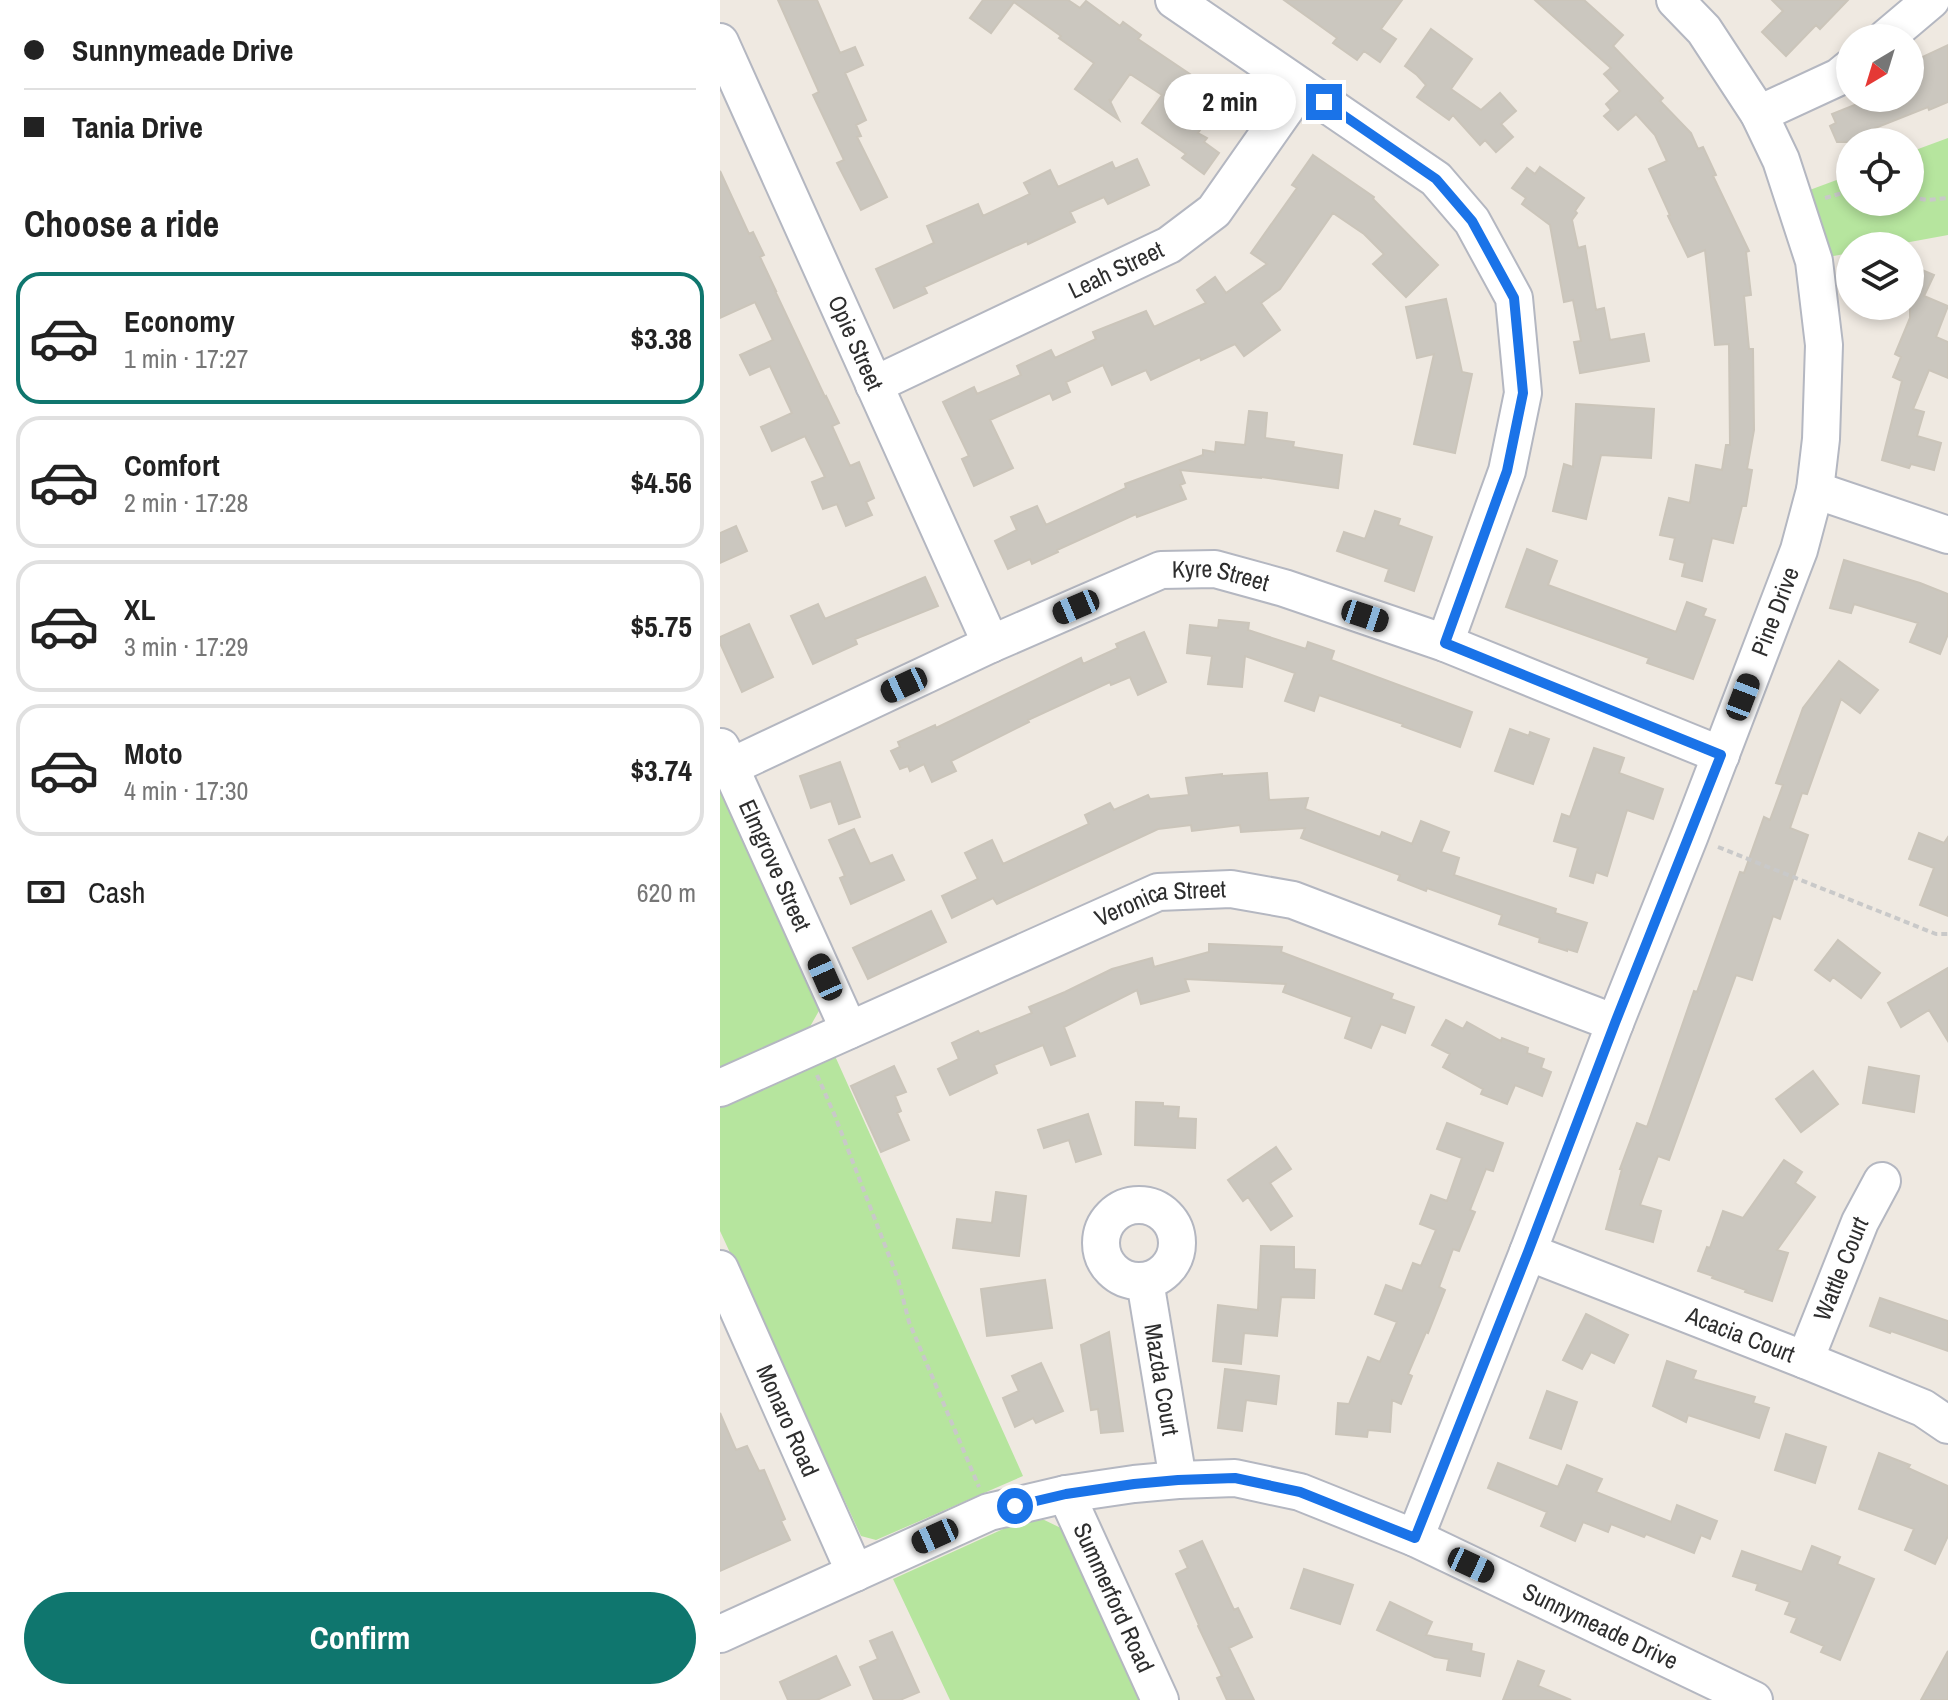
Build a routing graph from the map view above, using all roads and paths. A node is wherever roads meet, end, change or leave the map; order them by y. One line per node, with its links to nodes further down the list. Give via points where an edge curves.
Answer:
1 (1174, 0): 7 (street)
2 (1675, 0): 8 (street, Pine Drive, via 1704,30)
3 (1931, 0): 4 (street)
4 (1903, 24)
5 (720, 42): 11 (street, Opie Street)
6 (1836, 78): 8 (street)
7 (1301, 87): 11 (street, Leah Street, via 1214,211 1169,245); 14 (street, via 1436,179 1472,221 1514,298 1523,393 1507,471)
8 (1759, 114): 12 (street, Pine Drive, via 1781,160 1814,261 1824,345)
9 (1948, 198): 10 (path)
10 (1924, 199)
11 (874, 385): 15 (street, Opie Street)
12 (1815, 490): 13 (street); 16 (street, Pine Drive, via 1799,550)
13 (1948, 535)
14 (1445, 643): 15 (street, Kyre Street, via 1215,569 1161,570); 16 (street, Kyre Street)
15 (991, 644): 17 (street, Kyre Street)
16 (1721, 755): 18 (street, Pine Drive)
17 (725, 756): 21 (street, Elmgrove Street)
18 (1690, 835): 19 (path, via 1936,934); 20 (street, Pine Drive)
19 (1948, 934)
20 (1615, 1023): 21 (street, Veronica Street, via 1293,900 1231,889 1158,892); 25 (street, Pine Drive)
21 (849, 1030): 22 (street, Veronica Street)
22 (805, 1049): 23 (street, Veronica Street); 32 (path, via 898,1279 909,1322)
23 (720, 1088)
24 (1882, 1181): 28 (street, Wattle Court, via 1860,1222)
25 (1528, 1252): 28 (street, Acacia Court); 33 (street, Pine Drive)
26 (720, 1269): 34 (street, Monaro Road)
27 (1145, 1281): 30 (street, Mazda Court)
28 (1805, 1360): 29 (street, Acacia Court, via 1923,1408)
29 (1948, 1425)
30 (1178, 1480): 31 (street, Sunnymeade Drive); 33 (street, Sunnymeade Drive, via 1235,1478 1300,1492)
31 (1066, 1494): 32 (street, Sunnymeade Drive); 36 (street, Summerford Road)
32 (989, 1512): 34 (street, Sunnymeade Drive)
33 (1415, 1538): 37 (street, Sunnymeade Drive)
34 (855, 1573): 35 (street, Sunnymeade Drive)
35 (720, 1634)
36 (1160, 1700)
37 (1754, 1700)

